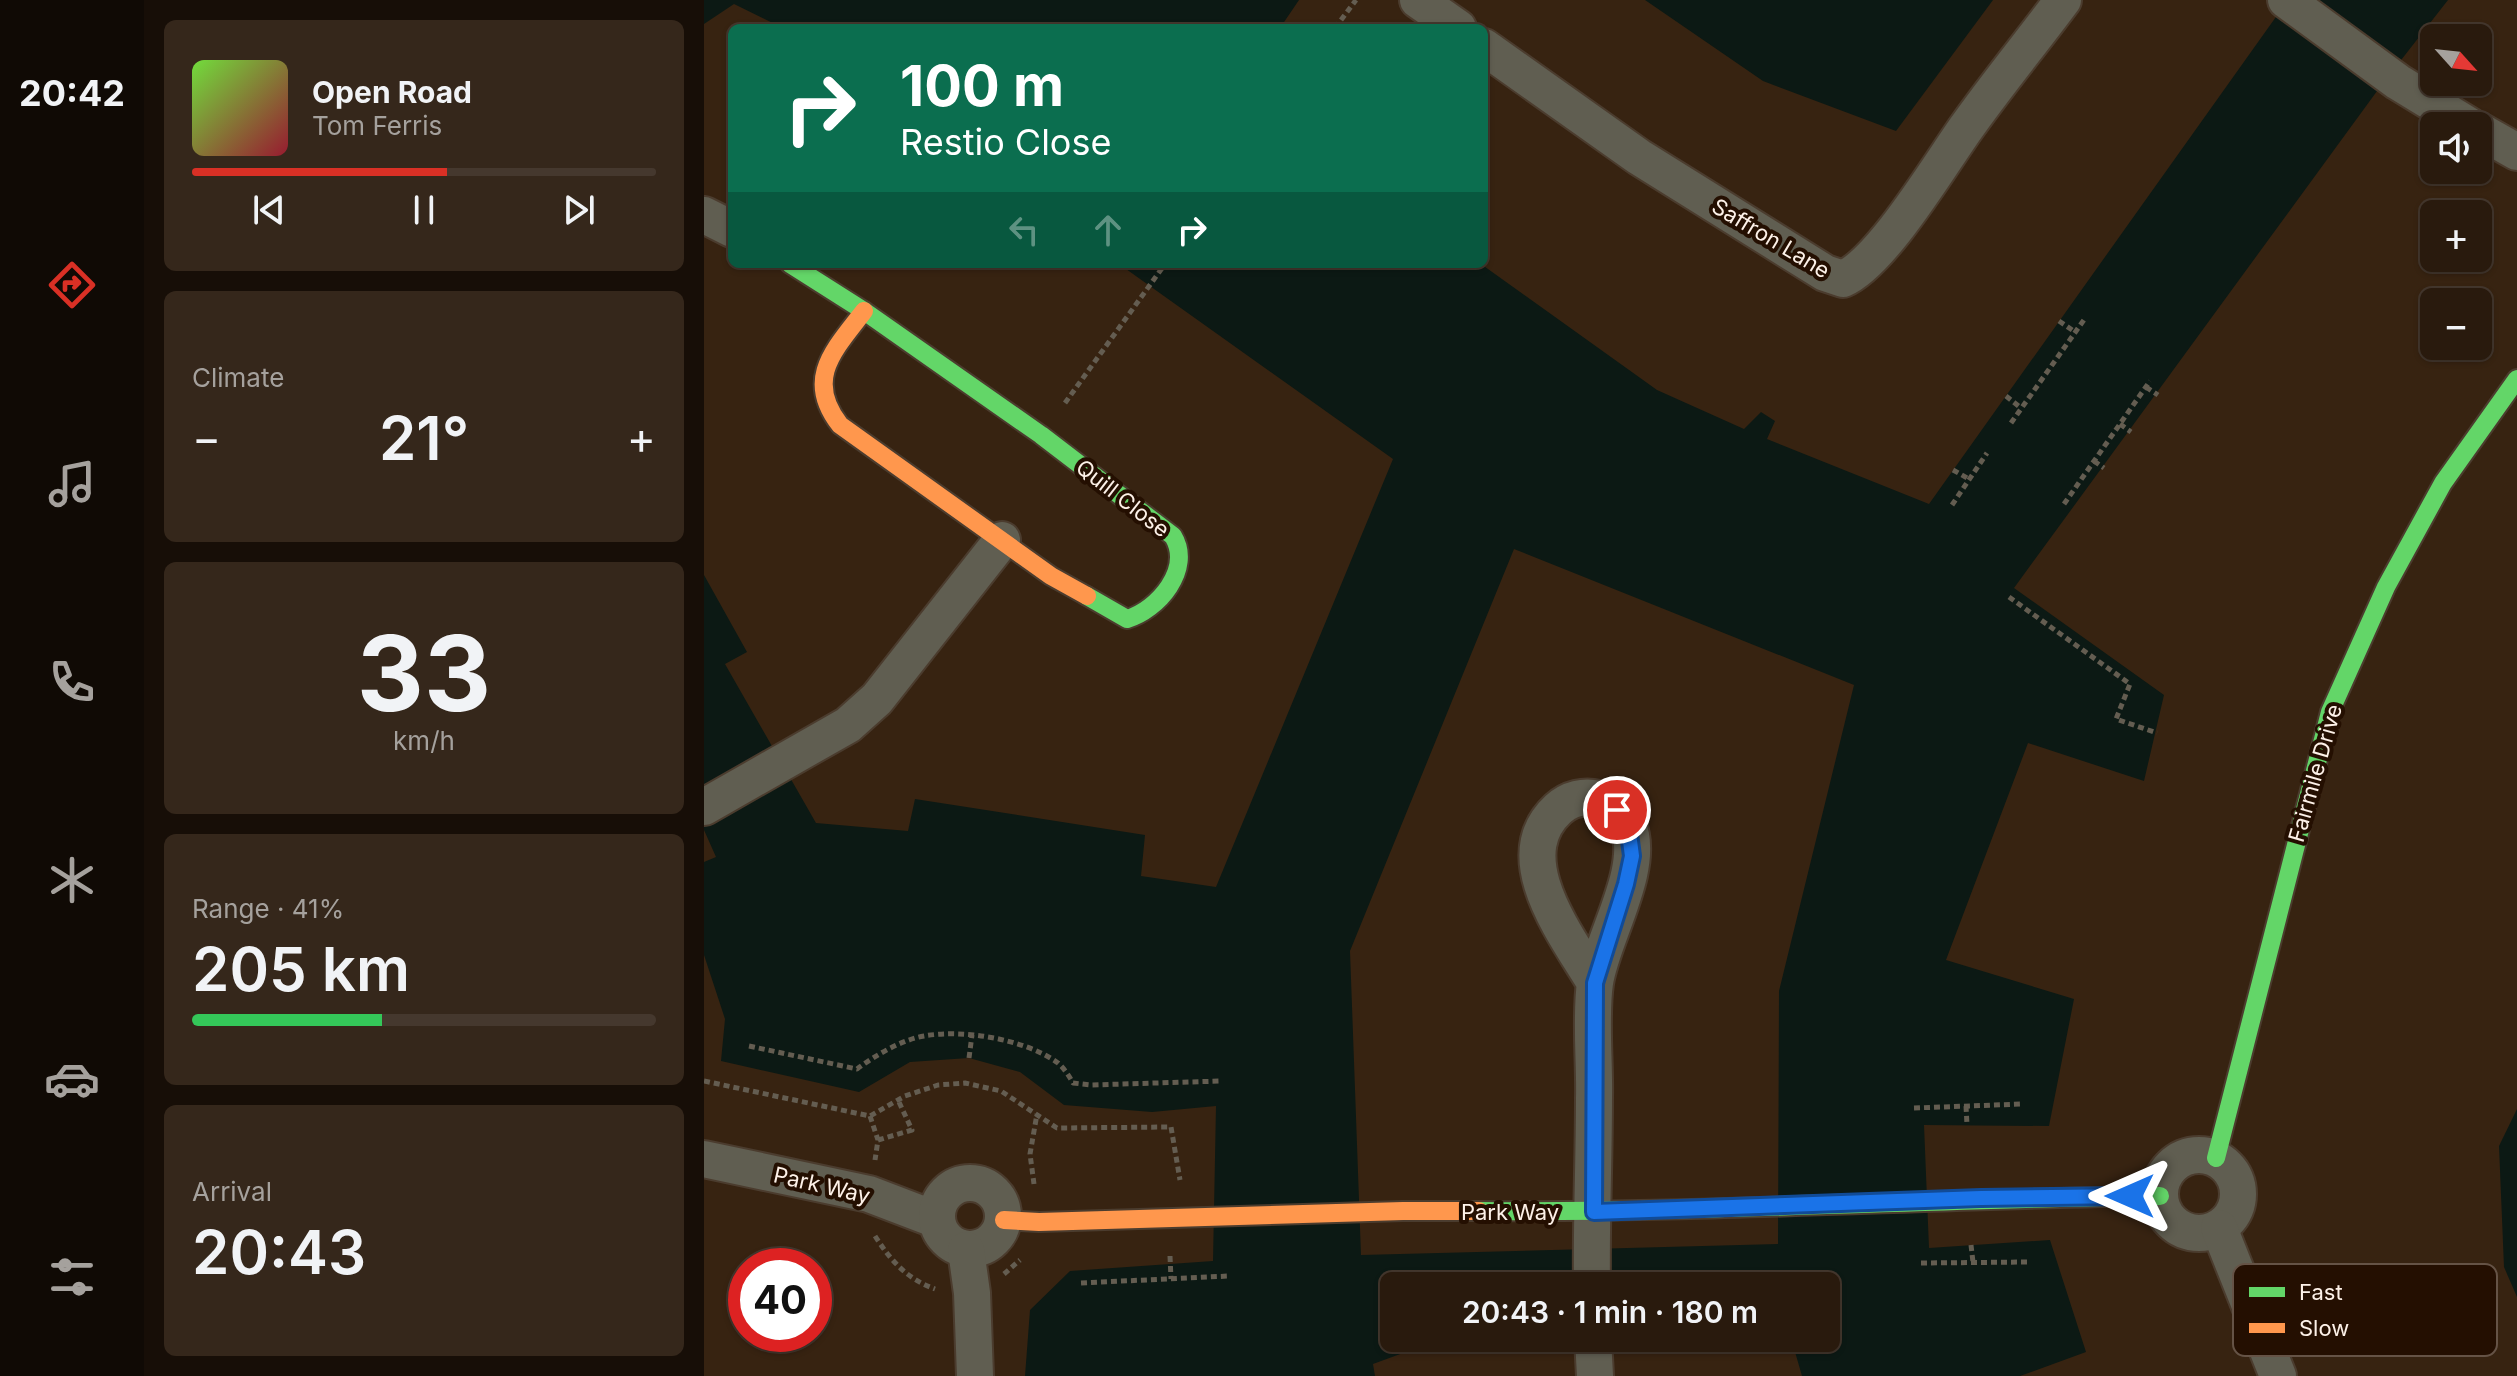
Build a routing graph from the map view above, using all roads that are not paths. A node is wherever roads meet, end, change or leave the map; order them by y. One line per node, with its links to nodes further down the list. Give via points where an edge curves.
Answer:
1 (1418, 0): 4 (street)
2 (2063, 0): 5 (street, Saffron Lane, via 1886,241 1858,273 1843,279 1811,265 1639,157)
3 (2286, 0): 6 (street)
4 (1452, 24)
5 (1488, 50)
6 (2447, 112)
7 (2492, 138): 8 (street)
8 (2517, 152)
9 (704, 215): 10 (street)
10 (728, 227)
11 (796, 268): 12 (street, Quill Close)
12 (864, 311): 14 (street, Quill Close, via 835,348 826,372 822,394 828,409 840,425); 14 (street, Quill Close, via 1169,530 1180,557 1166,590 1146,612 1127,619 1051,576)
13 (2517, 379): 17 (street, Fairmile Drive, via 2443,483 2386,587 2330,712)
14 (1002, 540): 15 (street, via 877,699 848,725)
15 (704, 807)
16 (1595, 983): 22 (street)
17 (2216, 1158): 19 (street, via 2184,1157 2162,1180); 23 (street, via 2236,1178 2238,1192 2236,1206)
18 (704, 1159): 20 (street, Park Way, via 869,1194)
19 (2160, 1196): 22 (street, Park Way, via 1759,1207); 23 (street, via 2174,1224 2188,1232)
20 (937, 1220): 21 (street, via 941,1198 970,1184 990,1190); 24 (street, via 946,1240)
21 (1004, 1220): 22 (street, Park Way, via 1403,1211); 24 (street, via 990,1242)
22 (1592, 1225): 26 (street)
23 (2219, 1228): 25 (street)
24 (966, 1250): 28 (street)
25 (2233, 1264)
26 (1592, 1272)
27 (2270, 1356): 29 (street)
28 (975, 1376)
29 (2278, 1376)

